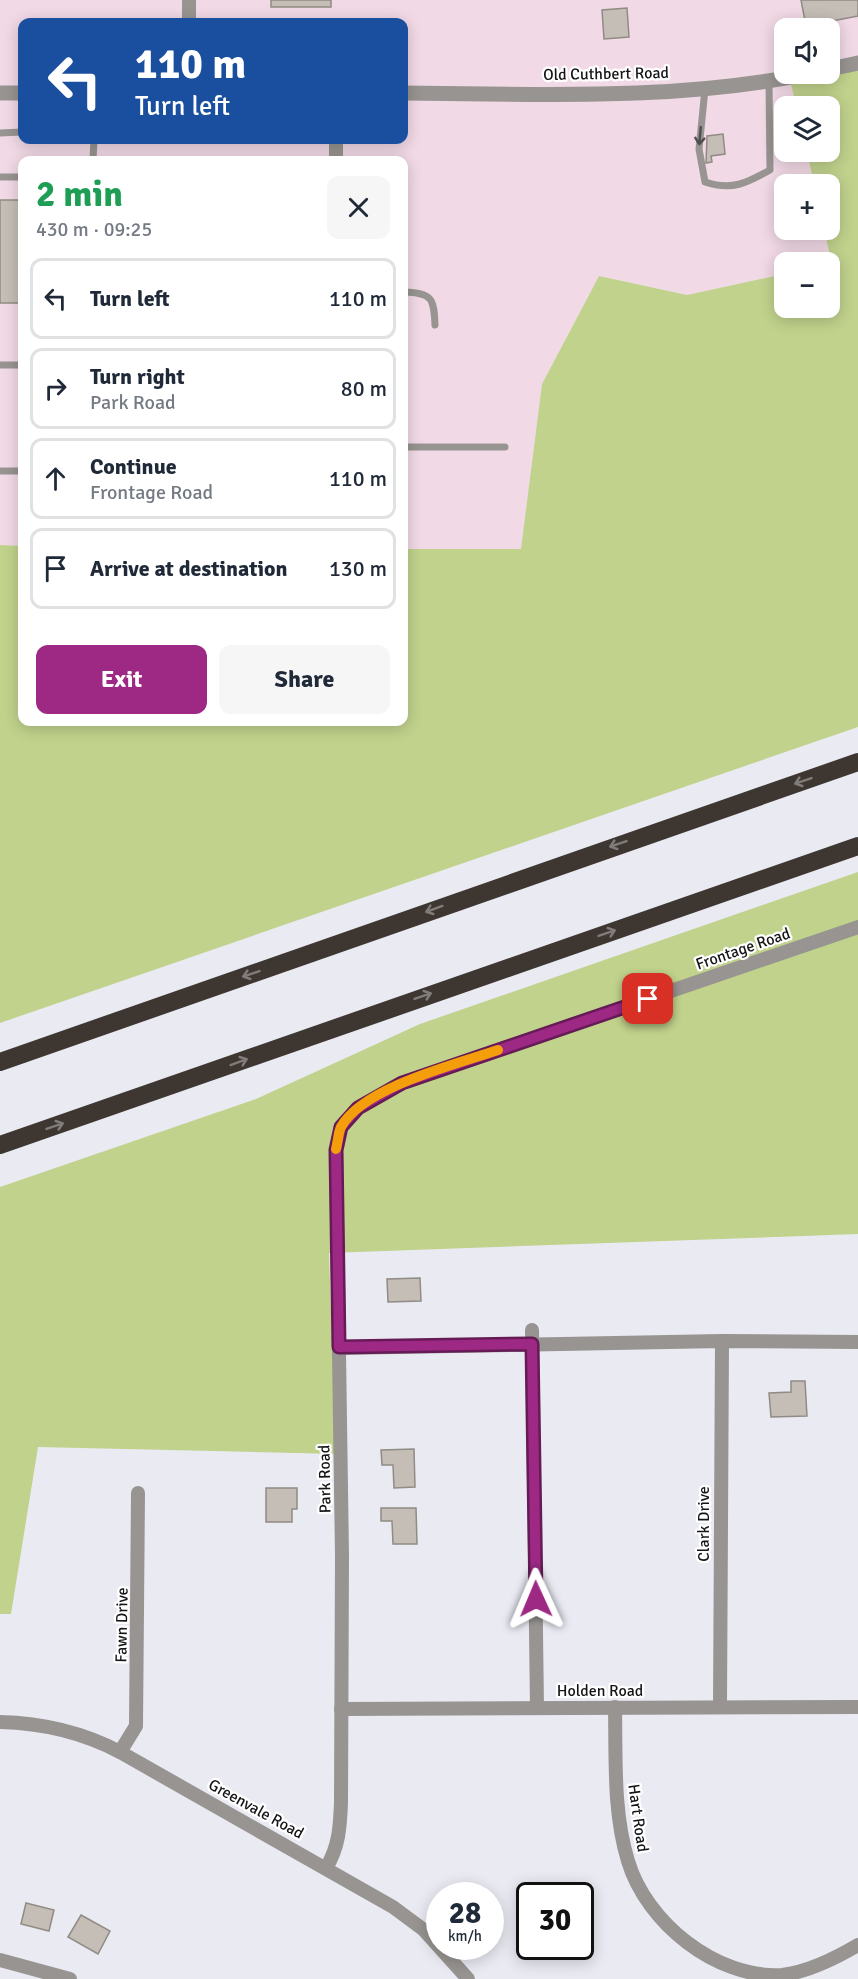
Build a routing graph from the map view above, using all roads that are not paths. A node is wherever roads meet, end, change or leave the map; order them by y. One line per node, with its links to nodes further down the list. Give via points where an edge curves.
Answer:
1 (189, 0): 2 (street)
2 (189, 18)
3 (858, 63): 4 (street)
4 (840, 67)
5 (774, 81): 6 (street, Old Cuthbert Road)
6 (769, 82): 7 (street, Old Cuthbert Road); 7 (lane, one-way to 6, via 699,149 705,182 720,187 742,186 770,170)
7 (705, 89): 10 (street, Old Cuthbert Road, via 613,94)
8 (0, 93): 9 (street)
9 (18, 93)
10 (408, 93)
11 (18, 132): 12 (lane)
12 (0, 133)
13 (0, 177): 14 (lane)
14 (18, 177)
15 (408, 292): 16 (lane, via 429,297 434,304)
16 (435, 325)
17 (0, 365): 18 (lane)
18 (18, 365)
19 (408, 447): 20 (lane)
20 (505, 447)
21 (0, 471): 22 (lane)
22 (18, 471)
23 (858, 762): 26 (highway, one-way to 26)
24 (858, 846): 28 (highway, one-way to 24)
25 (858, 927): 27 (street, Frontage Road, via 402,1083)
26 (0, 1062)
27 (369, 1100): 33 (street, Park Road, via 341,1127 336,1150)
28 (0, 1145)
29 (532, 1329): 32 (street)
30 (722, 1341): 31 (street); 32 (street); 37 (street, Clark Drive)
31 (858, 1342)
32 (532, 1344): 33 (street); 35 (street)
33 (339, 1347): 39 (street, Park Road)
34 (138, 1493): 41 (street, Fawn Drive, via 136,1726)
35 (537, 1707): 36 (street, Holden Road); 39 (street, Holden Road)
36 (615, 1707): 37 (street, Holden Road); 43 (street, Hart Road, via 616,1780 628,1863 640,1890 675,1933 702,1954 756,1975 783,1975 813,1967)
37 (720, 1707): 38 (street, Holden Road)
38 (858, 1707)
39 (341, 1709): 42 (street, Park Road, via 340,1833)
40 (0, 1722): 41 (street, Greenvale Road, via 81,1734)
41 (120, 1752): 42 (street, Greenvale Road)
42 (326, 1868): 46 (street, Greenvale Road, via 424,1930)
43 (858, 1945)
44 (0, 1959): 45 (street)
45 (70, 1979)
46 (468, 1979)

